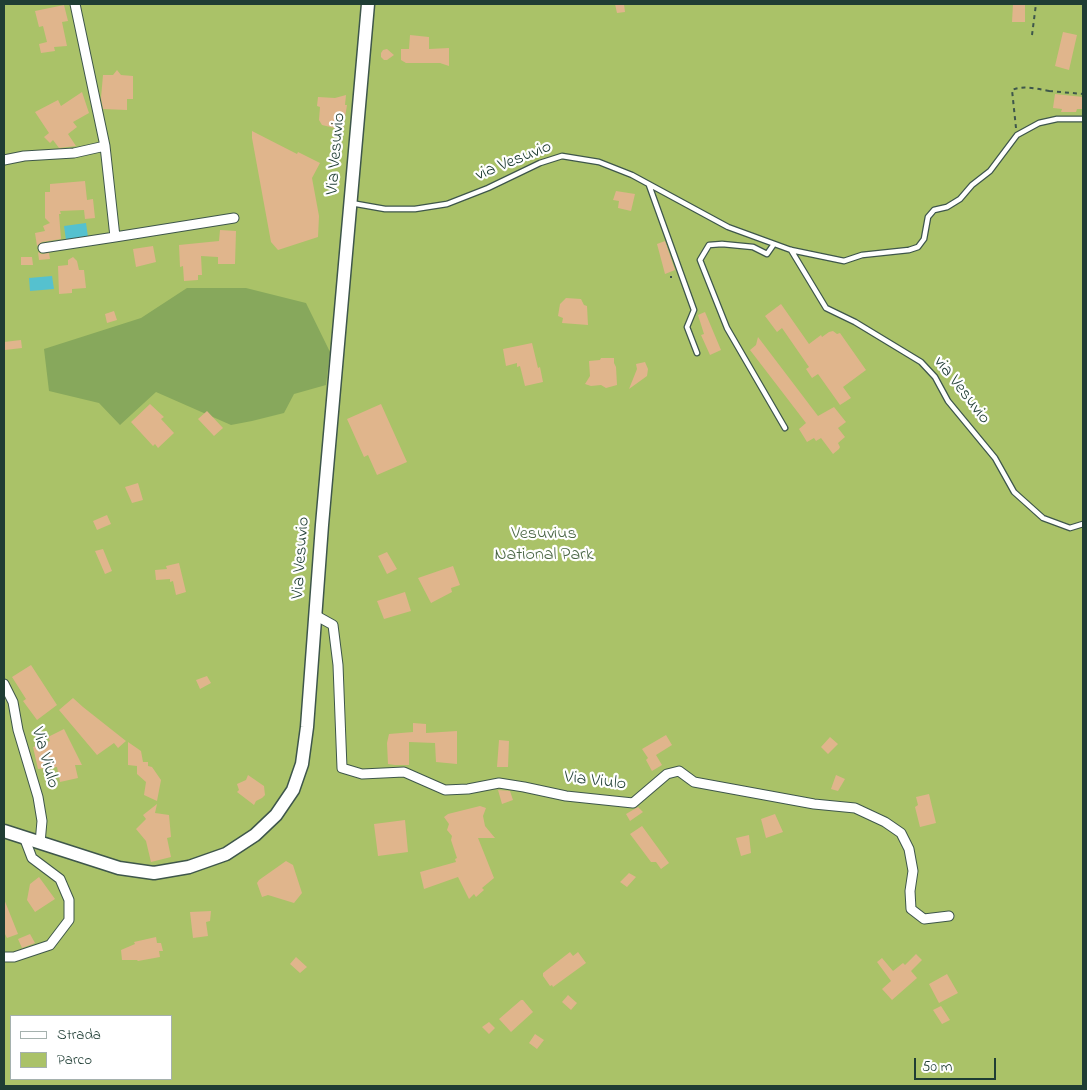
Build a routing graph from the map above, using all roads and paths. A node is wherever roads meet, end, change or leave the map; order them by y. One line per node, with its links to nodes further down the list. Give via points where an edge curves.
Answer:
1 (75, 4): 8 (street)
2 (368, 4): 11 (street, Via Vesuvio)
3 (1036, 4): 4 (path)
4 (1032, 35)
5 (1083, 94): 7 (path, via 1012,90)
6 (1083, 119): 7 (lane, via 1038,123)
7 (1017, 136): 16 (lane, via Vesuvio, via 990,171 960,199 934,210 928,217 924,238 918,247 862,255 844,261)
8 (105, 146): 9 (street, via 74,153); 13 (street)
9 (4, 160)
10 (649, 185): 11 (lane, via Vesuvio, via 599,162 562,156 447,204 415,210 385,210); 14 (lane, via Vesuvio, via 728,227); 17 (lane, via 694,310 687,327)
11 (350, 202): 20 (street, Via Vesuvio)
12 (234, 218): 13 (street)
13 (115, 237): 15 (street)
14 (774, 244): 16 (lane, via Vesuvio); 18 (lane, via 767,254 753,247 709,245 700,260 727,328)
15 (43, 248)
16 (791, 250): 19 (lane, via Vesuvio, via 826,308 921,362 995,458 1014,492 1043,518 1070,528)
17 (697, 353)
18 (786, 428)
19 (1083, 524)
20 (315, 615): 24 (street, Via Vesuvio, via 302,764 293,790 255,835 226,854 189,867 154,873 119,868); 25 (street, Via Viulo, via 334,625 342,768 362,774 404,772 445,790 499,783 566,796 632,803 667,774 679,771 694,782 814,804 855,808 901,833 914,870 911,909 924,919)
21 (4, 684): 24 (street, Via Viulo, via 13,702 38,797 42,821)
22 (4, 831): 23 (street, Via Vesuvio)
23 (24, 837): 24 (street, Via Vesuvio); 26 (street, via 32,858 60,879 69,900 69,920 50,945)
24 (40, 843)
25 (949, 916)
26 (4, 958)

